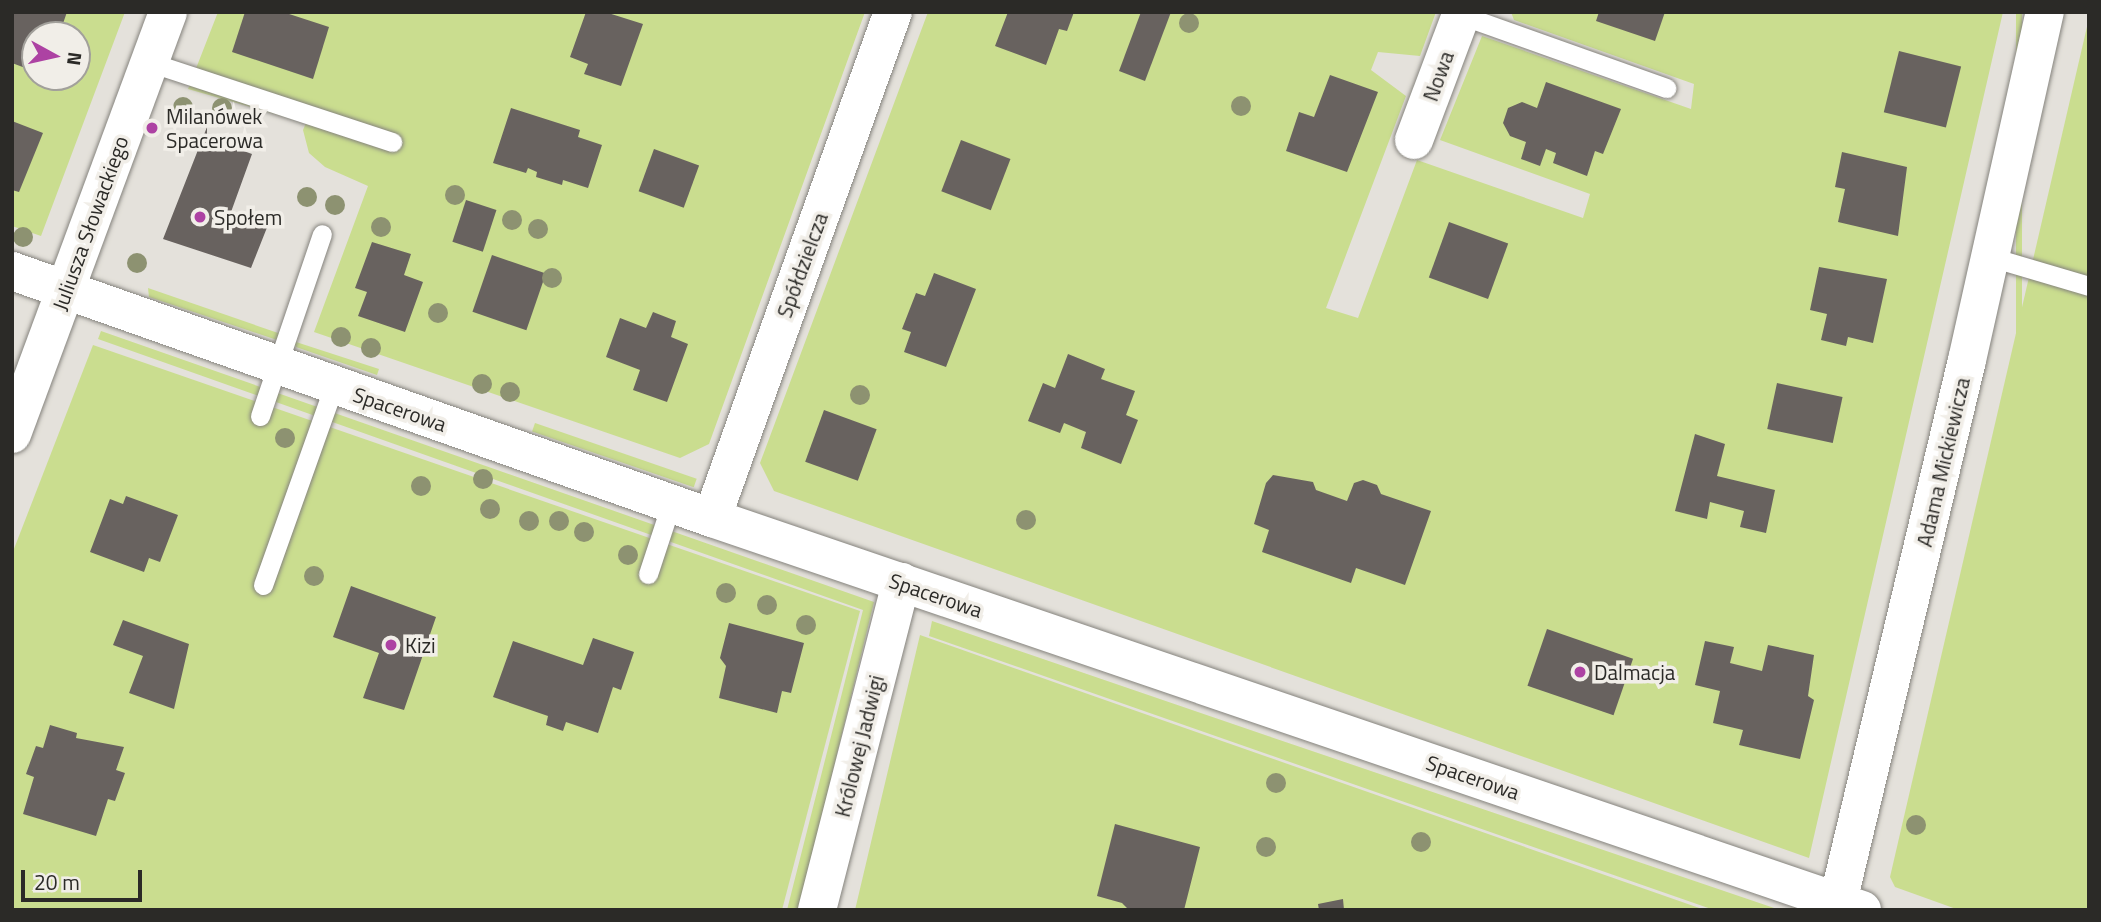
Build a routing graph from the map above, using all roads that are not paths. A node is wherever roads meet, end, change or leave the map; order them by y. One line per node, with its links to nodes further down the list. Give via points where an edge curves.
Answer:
1 (168, 12): 5 (street, Juliusza Słowackiego)
2 (893, 12): 19 (street, Spółdzielcza)
3 (2045, 12): 10 (street, Adama Mickiewicza)
4 (1461, 14): 6 (lane); 7 (street, Nowa)
5 (149, 62): 8 (lane); 13 (street, Juliusza Słowackiego)
6 (1666, 88)
7 (1414, 140)
8 (392, 142)
9 (322, 234): 14 (lane)
10 (1991, 257): 12 (lane); 23 (street, Adama Mickiewicza)
11 (12, 271): 13 (street, Spacerowa)
12 (2089, 286)
13 (66, 290): 14 (street, Spacerowa); 17 (street, Juliusza Słowackiego)
14 (276, 367): 15 (street, Spacerowa); 16 (lane)
15 (334, 386): 18 (street, Spacerowa); 22 (lane)
16 (260, 416)
17 (12, 434)
18 (671, 504): 19 (street, Spacerowa); 20 (lane)
19 (712, 518): 21 (street, Spacerowa)
20 (648, 574)
21 (901, 582): 23 (street, Spacerowa); 24 (street, Królowej Jadwigi)
22 (263, 585)
23 (1845, 907)
24 (817, 910)

